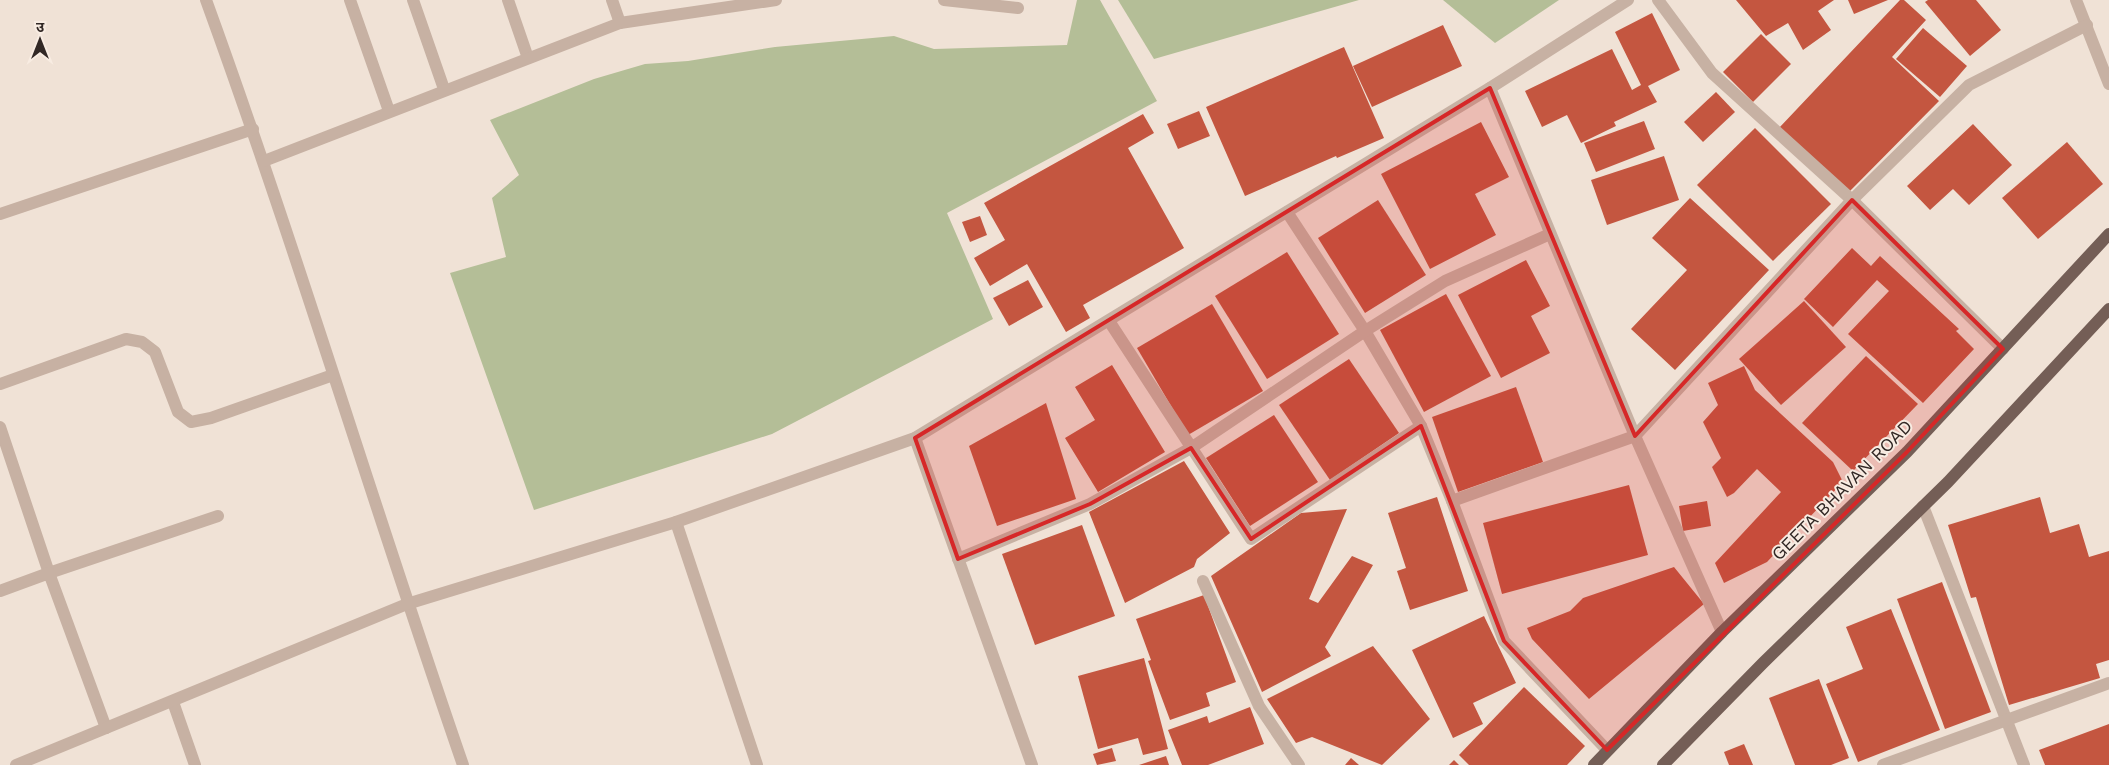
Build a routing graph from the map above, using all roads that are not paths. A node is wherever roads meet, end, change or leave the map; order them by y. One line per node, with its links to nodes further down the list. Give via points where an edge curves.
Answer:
1 (206, 0): 19 (street)
2 (350, 0): 18 (street)
3 (413, 0): 17 (street)
4 (508, 0): 14 (street)
5 (612, 0): 12 (street)
6 (776, 0): 12 (street)
7 (944, 0): 11 (street)
8 (1628, 0): 16 (street)
9 (1658, 0): 21 (street, via 1712,73)
10 (2076, 0): 13 (street)
11 (1018, 8)
12 (620, 22): 14 (street)
13 (2087, 25): 15 (street); 21 (street, via 1969,85)
14 (528, 58): 17 (street)
15 (2109, 84)
16 (1490, 88): 22 (street); 24 (street)
17 (444, 89): 18 (street)
18 (389, 111): 20 (street)
19 (253, 129): 20 (street); 23 (street)
20 (264, 161): 30 (street)
21 (1852, 200): 29 (street); 34 (street)
22 (1287, 212): 27 (street); 28 (street)
23 (0, 214)
24 (1550, 234): 28 (street, via 1445,281); 34 (street)
25 (2109, 234): 29 (main road, GEETA BHAVAN ROAD)
26 (2109, 309): 38 (main road)
27 (1109, 320): 35 (street); 36 (street)
28 (1365, 331): 32 (street); 36 (street)
29 (2003, 349): 46 (main road, GEETA BHAVAN ROAD, via 1907,452)
30 (333, 375): 31 (street, via 191,422 178,412 155,352 142,342 126,339); 45 (street)
31 (0, 384)
32 (1421, 426): 36 (street, via 1251,539); 37 (street)
33 (0, 427): 42 (street)
34 (1634, 436): 37 (street); 46 (street)
35 (916, 438): 40 (street); 41 (street)
36 (1191, 448): 41 (street, via 1090,504)
37 (1452, 501): 51 (street, via 1504,641)
38 (1923, 506): 49 (street); 59 (main road)
39 (218, 516): 42 (street)
40 (676, 522): 45 (street); 55 (street)
41 (958, 559): 56 (street)
42 (49, 573): 44 (street); 50 (street)
43 (1203, 581): 57 (street, via 1259,706)
44 (0, 591)
45 (407, 604): 48 (street); 54 (street)
46 (1722, 632): 51 (main road, GEETA BHAVAN ROAD)
47 (2109, 683): 49 (street)
48 (173, 702): 50 (street); 53 (street)
49 (2007, 721): 60 (street); 61 (street)
50 (106, 728): 52 (street)
51 (1607, 750): 58 (main road, GEETA BHAVAN ROAD)
52 (16, 765)
53 (194, 765)
54 (463, 765)
55 (757, 765)
56 (1032, 765)
57 (1299, 765)
58 (1594, 765)
59 (1663, 765)
60 (1883, 765)
61 (2024, 765)

